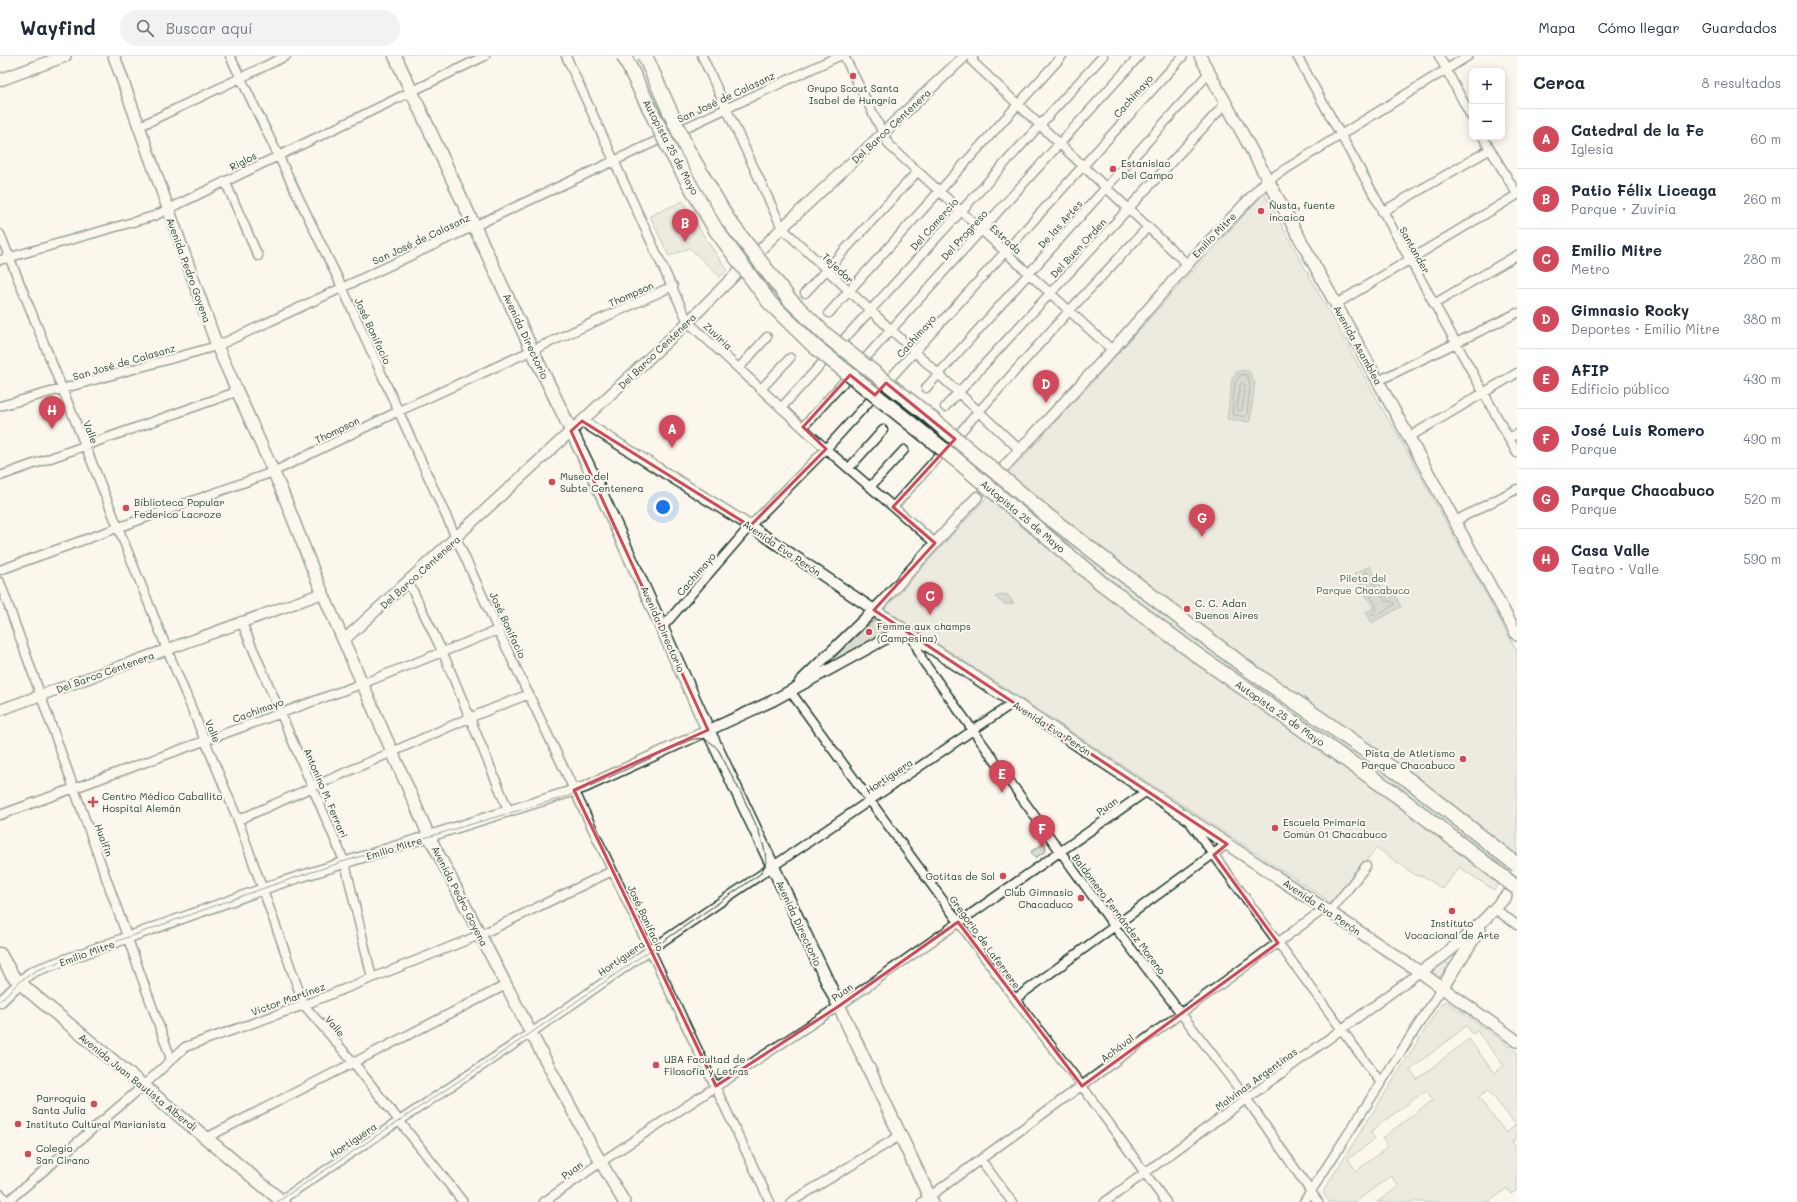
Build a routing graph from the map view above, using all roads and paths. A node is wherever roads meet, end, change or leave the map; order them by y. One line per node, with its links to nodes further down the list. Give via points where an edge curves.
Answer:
1 (65, 56): 26 (main road)
2 (114, 56): 33 (main road, Avenida Pedro Goyena)
3 (230, 56): 25 (street, José Bonifacio)
4 (286, 56): 25 (street)
5 (395, 56): 27 (main road, Avenida Directorio)
6 (485, 56): 27 (street, Riglos)
7 (566, 56): 40 (street, Zuviría)
8 (624, 56): 170 (highway, Autopista 25 de Mayo, bridge, via 670,150 716,230 770,303 814,346 959,462 1100,582 1197,655 1398,796)
9 (645, 56): 165 (highway, Autopista 25 de Mayo, bridge, via 687,149 728,220 789,299 826,335 1044,512 1192,627 1410,781)
10 (702, 56): 30 (street, Tejedor)
11 (839, 56): 30 (street, San José de Calasanz)
12 (844, 56): 34 (street, Estrada)
13 (965, 56): 34 (street, Del Barco Centenera)
14 (973, 56): 29 (street, via 973,62)
15 (1062, 56): 29 (street)
16 (1102, 56): 32 (street, Del Comercio)
17 (1139, 56): 37 (street, Del Progreso)
18 (1183, 56): 41 (street, Cachimayo)
19 (1200, 56): 24 (main road, Avenida Asamblea)
20 (1297, 56): 35 (street, Santander)
21 (1439, 56): 23 (street)
22 (1468, 56): 23 (street, Emilio Mitre)
23 (1446, 70): 31 (street); 35 (street, Emilio Mitre)
24 (1209, 74): 28 (main road, Avenida Asamblea); 45 (street, De las Artes)
25 (241, 78): 33 (street); 39 (street, José Bonifacio)
26 (0, 80)
27 (412, 90): 39 (street, Riglos); 52 (main road, Avenida Directorio)
28 (1226, 103): 43 (main road, Avenida Asamblea); 49 (street, Del Buen Orden)
29 (1017, 105): 32 (street); 46 (street)
30 (726, 108): 40 (street, San José de Calasanz); 54 (street, Tejedor)
31 (1469, 112)
32 (1039, 126): 37 (street); 50 (street, Del Comercio)
33 (138, 127): 48 (main road, Avenida Pedro Goyena)
34 (883, 134): 42 (street, Estrada, via 889,145); 54 (street, Del Barco Centenera)
35 (1340, 134): 43 (street, Emilio Mitre); 51 (street, Santander)
36 (1485, 140): 38 (street)
37 (1060, 145): 41 (street); 55 (street, Del Progreso)
38 (1490, 150): 47 (street); 51 (street)
39 (279, 154): 44 (street, Riglos); 67 (street, José Bonifacio)
40 (614, 160): 52 (street, San José de Calasanz); 66 (street, Zuviría)
41 (1083, 167): 45 (street); 57 (street, Cachimayo)
42 (917, 172): 46 (street, Estrada); 64 (street)
43 (1268, 180): 63 (street, Emilio Mitre); 71 (main road, Avenida Asamblea)
44 (225, 181): 48 (street, Riglos); 58 (street)
45 (1106, 188): 49 (street); 65 (street, De las Artes)
46 (939, 192): 50 (street, Estrada); 68 (street)
47 (1517, 195): 62 (street)
48 (167, 209): 60 (street, Riglos, via 154,216); 81 (main road, Avenida Pedro Goyena)
49 (1128, 209): 53 (street); 69 (street, Del Buen Orden)
50 (959, 211): 55 (street, Estrada); 73 (street, Del Comercio)
51 (1382, 212): 62 (street, Santander)
52 (474, 225): 67 (street, San José de Calasanz); 82 (main road, Avenida Directorio)
53 (1148, 227): 63 (street); 74 (street)
54 (782, 228): 64 (street, Tejedor); 77 (street, Del Barco Centenera)
55 (981, 230): 57 (street, Estrada); 78 (street, Del Progreso)
56 (0, 234): 60 (street, Valle)
57 (1005, 252): 65 (street, Estrada); 84 (street, Cachimayo)
58 (258, 256)
59 (1517, 256): 72 (street)
60 (9, 258): 61 (street, Riglos); 91 (street, Valle)
61 (0, 260)
62 (1410, 261): 71 (street); 72 (street, Santander)
63 (1187, 264): 83 (street, Emilio Mitre)
64 (826, 270): 68 (street, Tejedor); 70 (street)
65 (1028, 274): 69 (street, Estrada); 88 (street, De las Artes)
66 (673, 286): 77 (street, Zuviría); 82 (street, Thompson)
67 (342, 287): 81 (street, San José de Calasanz); 99 (street, José Bonifacio)
68 (849, 292): 73 (street, Tejedor); 75 (street)
69 (1050, 293): 74 (street, Estrada); 94 (street, Del Buen Orden)
70 (805, 294)
71 (1336, 304): 89 (main road, Avenida Asamblea)
72 (1434, 304): 80 (street, Santander)
73 (870, 311): 78 (street, Tejedor); 98 (street, Del Comercio)
74 (1069, 311): 83 (street, Estrada); 100 (street)
75 (829, 313)
76 (1517, 313): 80 (street)
77 (688, 322): 86 (street, Zuviría); 101 (street, Del Barco Centenera)
78 (890, 330): 84 (street, Tejedor); 102 (street, Del Progreso)
79 (767, 337): 86 (street)
80 (1455, 343): 89 (street); 95 (street, Santander)
81 (216, 346): 91 (street, San José de Calasanz); 93 (main road, Avenida Pedro Goyena)
82 (532, 350): 99 (street, Thompson); 104 (main road, Avenida Directorio)
83 (1112, 350): 111 (street, Emilio Mitre)
84 (914, 352): 88 (street, Tejedor); 109 (street, Cachimayo)
85 (790, 358): 92 (street)
86 (739, 368): 92 (street, Zuviría)
87 (1517, 373): 95 (street)
88 (939, 375): 90 (street, De las Artes); 94 (street, Tejedor)
89 (1378, 381): 106 (main road, Avenida Asamblea)
90 (926, 388)
91 (64, 389): 96 (street, San José de Calasanz); 108 (street, Valle)
92 (761, 389): 98 (street, Zuviría)
93 (236, 392): 108 (street); 116 (main road, Avenida Pedro Goyena)
94 (958, 393): 97 (street, Del Buen Orden); 100 (street, Tejedor)
95 (1483, 394): 106 (street); 107 (street, Santander)
96 (0, 406)
97 (945, 407)
98 (781, 408): 102 (street, Zuviría)
99 (399, 411): 116 (street, Thompson); 124 (street, José Bonifacio)
100 (979, 412): 111 (street, Tejedor); 120 (street)
101 (582, 421): 104 (street, Del Barco Centenera); 122 (street, Avenida Eva Perón)
102 (803, 427): 109 (street, Zuviría)
103 (883, 430): 114 (street)
104 (571, 431): 124 (street, Del Barco Centenera); 132 (main road, Avenida Directorio)
105 (1517, 434): 107 (street)
106 (1409, 437): 121 (main road, Avenida Asamblea)
107 (1508, 438): 112 (street, Santander)
108 (85, 446): 115 (street); 123 (street, Valle)
109 (826, 449): 114 (street, Zuviría); 122 (street, Cachimayo)
110 (904, 450): 117 (street)
111 (1020, 450): 113 (street, Emilio Mitre)
112 (1517, 453)
113 (1004, 466)
114 (849, 468): 117 (street, Zuviría)
115 (0, 476)
116 (274, 476): 123 (street, Thompson); 129 (main road, Avenida Pedro Goyena, via 278,493 308,567)
117 (870, 487): 120 (street, Zuviría)
118 (1517, 489): 121 (street)
119 (977, 497): 125 (street, Emilio Mitre)
120 (893, 506): 125 (street, Zuviría)
121 (1454, 521): 134 (main road, Avenida Asamblea)
122 (750, 526): 130 (street, Avenida Eva Perón); 132 (street, Cachimayo)
123 (119, 528): 126 (street, Thompson); 137 (street, Valle)
124 (457, 538): 128 (street, Del Barco Centenera); 133 (street, José Bonifacio)
125 (935, 543): 130 (street, Emilio Mitre)
126 (0, 570)
127 (0, 582): 142 (street, Hualfin)
128 (409, 583): 136 (street, Del Barco Centenera); 138 (street)
129 (323, 593): 131 (street, Del Barco Centenera); 136 (main road, Avenida Pedro Goyena)
130 (874, 610): 135 (main road, Avenida Eva Perón); 140 (street, Emilio Mitre)
131 (241, 621): 137 (street, Del Barco Centenera); 145 (street, Antonino M. Ferrari)
132 (662, 628): 147 (main road, Avenida Directorio)
133 (498, 630): 138 (street, Cachimayo); 141 (street, José Bonifacio)
134 (1516, 631)
135 (907, 632): 140 (street, Emilio Mitre); 143 (main road, Avenida Eva Perón); 148 (street, Baldomero Fernández Moreno, via 923,662)
136 (344, 640): 139 (main road, Avenida Pedro Goyena)
137 (167, 650): 142 (street, Del Barco Centenera); 149 (street, Valle)
138 (443, 653): 139 (street, Cachimayo); 146 (street)
139 (364, 683): 145 (street, Cachimayo); 150 (main road, Avenida Pedro Goyena)
140 (790, 691): 147 (street, Emilio Mitre); 155 (street, Gregorio de Laferrere)
141 (529, 694): 146 (street); 153 (street, José Bonifacio)
142 (41, 695): 144 (street, Del Barco Centenera); 152 (street, Hualfin)
143 (1014, 703): 148 (street, Hortiguera); 154 (main road, Avenida Eva Perón)
144 (0, 710)
145 (280, 713): 149 (street, Cachimayo); 151 (street, Antonino M. Ferrari)
146 (469, 718): 150 (street); 156 (street)
147 (708, 730): 153 (street, Emilio Mitre); 167 (main road, Avenida Directorio)
148 (973, 730): 155 (street, Hortiguera); 162 (street, Baldomero Fernández Moreno)
149 (206, 740): 152 (street, Cachimayo); 159 (street, Valle)
150 (393, 752): 151 (street); 160 (main road, Avenida Pedro Goyena)
151 (312, 786): 159 (street); 164 (street, Antonino M. Ferrari)
152 (75, 788): 157 (street, Cachimayo); 178 (street, Hualfin)
153 (574, 790): 156 (street, Emilio Mitre); 168 (street, José Bonifacio)
154 (1147, 791): 158 (main road, Avenida Eva Perón); 162 (street, Puan)
155 (869, 801): 167 (street, Hortiguera); 174 (street, Gregorio de Laferrere)
156 (509, 812): 160 (street, Emilio Mitre)
157 (0, 815)
158 (1185, 816): 161 (main road, Avenida Eva Perón); 163 (street)
159 (238, 820): 169 (street, Valle)
160 (430, 836): 164 (street, Emilio Mitre); 177 (main road, Avenida Pedro Goyena)
161 (1227, 844): 163 (street); 172 (main road, Avenida Eva Perón)
162 (1060, 852): 174 (street, Puan); 176 (street, Baldomero Fernández Moreno)
163 (1214, 855): 176 (street); 179 (street)
164 (345, 863): 169 (street, Emilio Mitre); 185 (street, Antonino M. Ferrari)
165 (1517, 865)
166 (1366, 866): 172 (street, Achával)
167 (773, 867): 180 (street, Hortiguera); 192 (main road, Avenida Directorio)
168 (612, 871): 177 (street, Víctor Martínez); 180 (street, José Bonifacio)
169 (264, 889): 178 (street, Emilio Mitre); 191 (street, Valle)
170 (1511, 892): 171 (main road)
171 (1495, 909): 173 (main road); 175 (street)
172 (1327, 910): 179 (street, Achával); 184 (main road, Avenida Eva Perón)
173 (1486, 920): 182 (main road); 183 (main road)
174 (958, 922): 189 (street, Gregorio de Laferrere); 192 (street, Puan)
175 (1517, 925)
176 (1114, 926): 189 (street); 193 (street, Baldomero Fernández Moreno)
177 (480, 935): 185 (street, Víctor Martínez); 187 (main road, Avenida Pedro Goyena)
178 (128, 938): 186 (street, Emilio Mitre, via 33,972); 197 (street, Hualfin)
179 (1278, 943): 193 (street, Achával); 194 (street)
180 (650, 950): 195 (street, Hortiguera); 200 (street, José Bonifacio)
181 (0, 954): 186 (main road, Avenida Juan Bautista Alberdi, via 12,975)
182 (1442, 957): 183 (main road, via 1451,960); 184 (main road)
183 (1454, 969): 188 (main road)
184 (1420, 972): 188 (main road, Avenida Eva Perón); 194 (street, Malvinas Argentinas)
185 (372, 978): 191 (street, Víctor Martínez)
186 (20, 983): 190 (street, Emilio Mitre); 202 (main road, Avenida Juan Bautista Alberdi)
187 (506, 985): 195 (main road, Avenida Pedro Goyena); 198 (street)
188 (1442, 988): 196 (main road, Avenida Eva Perón); 199 (street)
189 (1015, 999): 201 (street, Gregorio de Laferrere)
190 (0, 1002)
191 (304, 1005): 197 (street, Víctor Martínez, via 185,1047); 198 (street, Valle)
192 (839, 1006): 200 (street, Puan); 205 (main road, Avenida Directorio)
193 (1180, 1013): 201 (street, Achával); 203 (street, Baldomero Fernández Moreno)
194 (1341, 1030): 199 (street); 203 (street, Malvinas Argentinas)
195 (531, 1033): 204 (street, Hortiguera); 208 (main road, Avenida Pedro Goyena)
196 (1517, 1041)
197 (171, 1059): 202 (street, Víctor Martínez)
198 (353, 1062): 204 (street, Valle); 206 (street)
199 (1381, 1083): 210 (street)
200 (716, 1086): 208 (street, Puan); 218 (street, José Bonifacio)
201 (1082, 1086): 207 (street, Achával); 209 (street, Gregorio de Laferrere)
202 (142, 1087): 206 (main road, Avenida Juan Bautista Alberdi); 214 (street, Víctor Martínez)
203 (1246, 1098): 209 (street, Malvinas Argentinas); 210 (street, Baldomero Fernández Moreno)
204 (399, 1121): 213 (street, Hortiguera); 215 (street, Valle)
205 (900, 1135): 212 (main road, Avenida Directorio); 219 (street)
206 (206, 1138): 213 (main road, Avenida Juan Bautista Alberdi)
207 (981, 1160): 212 (street, Achával); 220 (street)
208 (601, 1162): 216 (street, Puan); 217 (main road, Avenida Pedro Goyena)
209 (1146, 1172): 221 (street, Malvinas Argentinas); 222 (street, Gregorio de Laferrere)
210 (1311, 1192): 223 (street); 224 (street, Baldomero Fernández Moreno)
211 (0, 1196): 214 (main road)
212 (928, 1200)
213 (281, 1201)
214 (6, 1202)
215 (463, 1202)
216 (544, 1202)
217 (624, 1202)
218 (770, 1202)
219 (791, 1202)
220 (1012, 1202)
221 (1105, 1202)
222 (1166, 1202)
223 (1304, 1202)
224 (1318, 1202)

